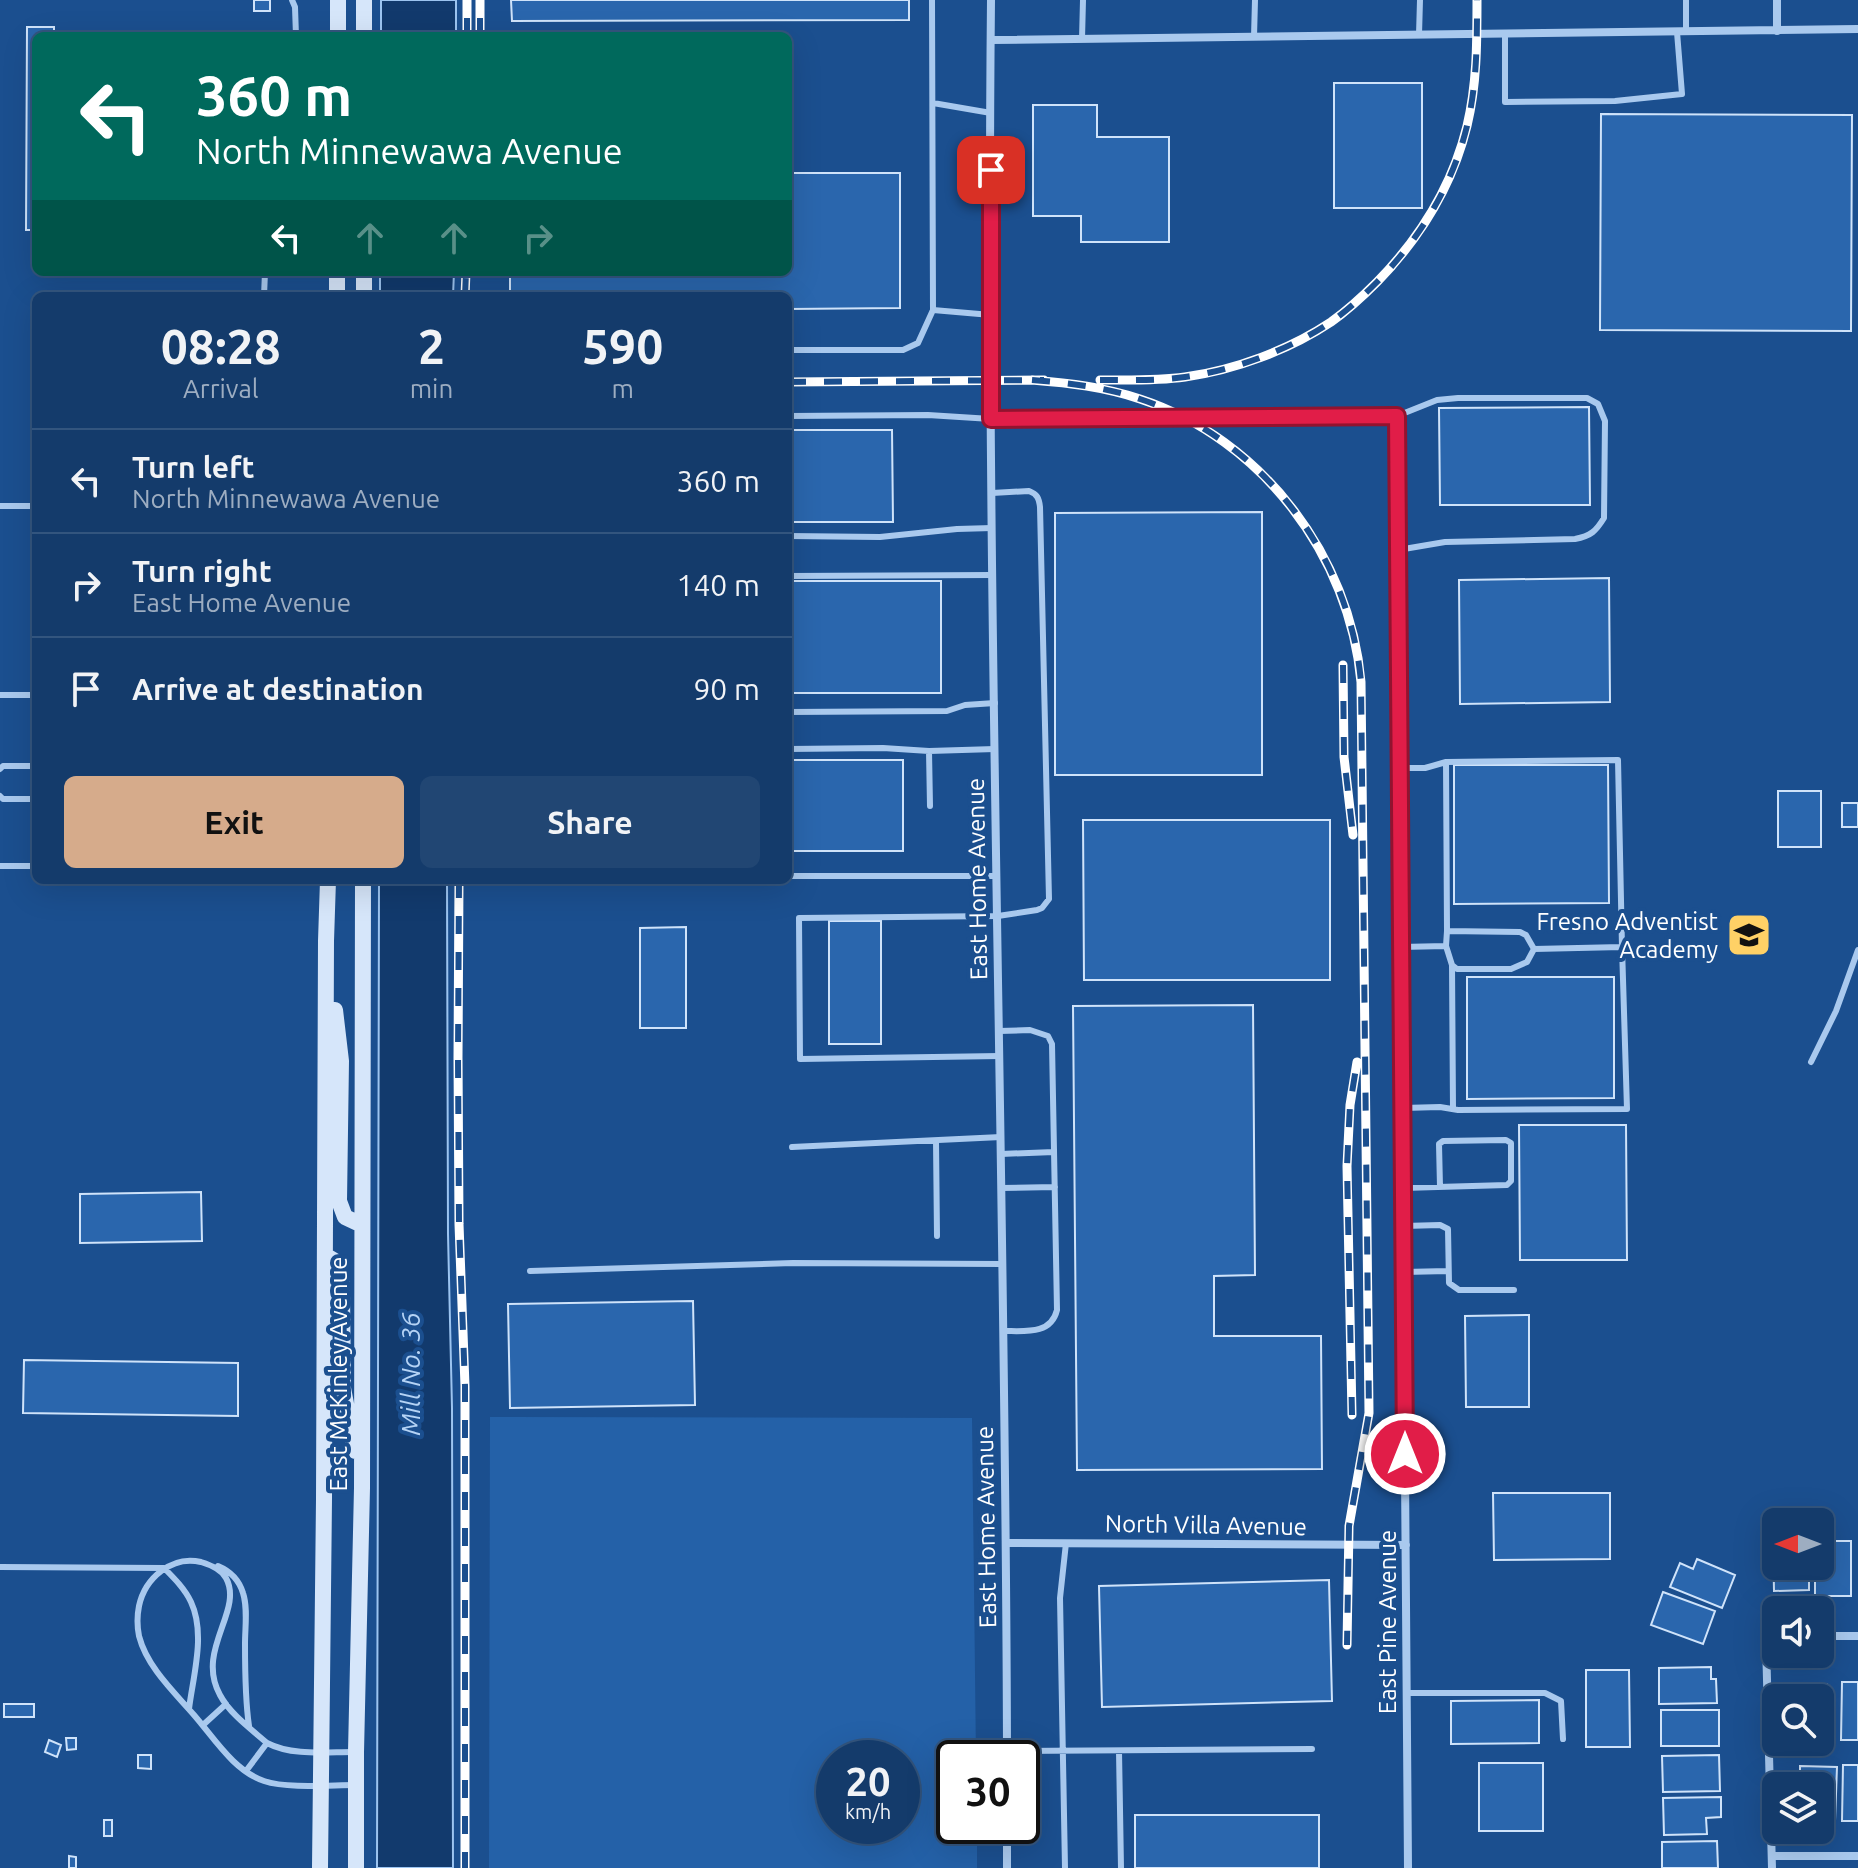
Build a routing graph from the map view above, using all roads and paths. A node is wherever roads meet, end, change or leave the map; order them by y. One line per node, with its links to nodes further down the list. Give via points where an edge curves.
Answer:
1 (292, 0): 13 (lane)
2 (338, 0): 14 (main road)
3 (364, 0): 15 (main road)
4 (932, 0): 22 (lane)
5 (991, 0): 21 (street, East Home Avenue)
6 (1083, 0): 20 (lane)
7 (1255, 0): 19 (lane)
8 (1420, 0): 18 (lane)
9 (1686, 0): 16 (lane)
10 (1777, 0): 12 (street)
11 (1858, 29): 12 (street)
12 (1777, 31): 16 (street)
13 (296, 32)
14 (338, 32)
15 (364, 32)
16 (1681, 32): 17 (street); 17 (lane, via 1682,94 1615,101 1505,102)
17 (1505, 34): 18 (street)
18 (1419, 35): 19 (street)
19 (1254, 37): 20 (street)
20 (1082, 39): 21 (street)
21 (991, 40): 23 (street, East Home Avenue)
22 (933, 103): 23 (lane); 24 (lane)
23 (991, 113): 25 (street, East Home Avenue)
24 (933, 310): 25 (lane); 26 (lane, via 918,343 903,350)
25 (991, 315): 29 (street, East Home Avenue)
26 (792, 350)
27 (792, 416): 29 (lane)
28 (1397, 416): 29 (street); 35 (street, East Pine Avenue); 35 (lane, via 1437,400 1458,398 1587,398 1598,404 1605,421 1604,518 1590,536 1437,543)
29 (991, 419): 30 (street, East Home Avenue)
30 (992, 493): 33 (street, East Home Avenue); 58 (lane, via 1029,491 1039,498 1049,894 1042,908)
31 (0, 506): 32 (lane)
32 (32, 506)
33 (992, 528): 34 (lane, via 880,537); 36 (street, East Home Avenue)
34 (792, 536)
35 (1398, 550): 47 (street, East Pine Avenue)
36 (993, 575): 37 (lane); 40 (street, East Home Avenue)
37 (792, 576)
38 (0, 695): 39 (lane)
39 (32, 695)
40 (995, 703): 41 (lane, via 947,711); 43 (street, East Home Avenue)
41 (792, 712)
42 (792, 749): 44 (lane)
43 (995, 749): 44 (lane); 55 (street, East Home Avenue)
44 (929, 751): 51 (lane)
45 (1446, 762): 47 (lane); 59 (lane); 63 (lane, via 1618,760)
46 (32, 766): 48 (lane)
47 (1400, 768): 62 (street, East Pine Avenue)
48 (0, 769)
49 (0, 796): 50 (lane)
50 (32, 799)
51 (930, 806)
52 (0, 866): 53 (lane)
53 (32, 866)
54 (792, 876): 55 (lane)
55 (997, 876): 58 (street, East Home Avenue)
56 (328, 884): 60 (main road, East McKinley Avenue)
57 (363, 884): 81 (main road, East McKinley Avenue)
58 (998, 916): 67 (street, East Home Avenue); 68 (lane, via 799,918 800,1059)
59 (1447, 931): 61 (lane); 64 (lane, via 1520,932)
60 (326, 941): 81 (main road, via 341,1061 339,1201 345,1217); 84 (main road, East McKinley Avenue)
61 (1446, 946): 62 (lane); 66 (lane)
62 (1401, 947): 70 (street, East Pine Avenue)
63 (1622, 947): 64 (lane); 71 (lane, via 1627,1109)
64 (1534, 949): 66 (lane, via 1527,962 1511,969)
65 (1858, 950): 69 (lane)
66 (1452, 965): 71 (lane)
67 (999, 1031): 68 (street, East Home Avenue); 75 (lane, via 1030,1030 1048,1036 1052,1044)
68 (1000, 1056): 72 (street, East Home Avenue)
69 (1811, 1062)
70 (1403, 1108): 71 (lane); 80 (street, East Pine Avenue)
71 (1453, 1109)
72 (1001, 1137): 73 (lane); 76 (street, East Home Avenue)
73 (936, 1141): 74 (lane); 83 (lane)
74 (792, 1147)
75 (1054, 1152): 76 (lane); 77 (lane)
76 (1001, 1154): 79 (street, East Home Avenue)
77 (1055, 1187): 79 (lane); 90 (lane, via 1055,1320 1038,1330)
78 (1440, 1187): 78 (lane, via 1507,1185 1511,1143 1443,1141); 80 (lane)
79 (1001, 1188): 85 (street, East Home Avenue)
80 (1403, 1188): 82 (street, East Pine Avenue)
81 (362, 1225): 91 (main road, East McKinley Avenue)
82 (1404, 1226): 87 (lane, via 1448,1229); 88 (street, East Pine Avenue)
83 (937, 1236)
84 (325, 1255): 91 (main road, via 335,1261 341,1278 343,1388); 112 (main road, East McKinley Avenue)
85 (1002, 1264): 86 (lane, via 793,1263); 90 (street, East Home Avenue)
86 (530, 1271)
87 (1448, 1271): 88 (lane); 89 (lane, via 1449,1283 1459,1290)
88 (1404, 1272): 94 (street, East Pine Avenue)
89 (1514, 1290)
90 (1003, 1331): 92 (street, East Home Avenue)
91 (362, 1488): 113 (main road, East McKinley Avenue)
92 (1006, 1543): 93 (street, North Villa Avenue); 107 (street, East Home Avenue)
93 (1066, 1543): 94 (street, North Villa Avenue); 110 (lane, via 1060,1598)
94 (1406, 1545): 101 (street, East Pine Avenue)
95 (207, 1564): 97 (lane, via 187,1560); 102 (lane, via 223,1574 230,1587 212,1656 216,1687); 105 (lane, via 233,1575 244,1595)
96 (0, 1567): 97 (lane)
97 (164, 1568): 103 (lane, via 191,1601 197,1626); 103 (lane, via 141,1600 139,1638 163,1680)
98 (1834, 1636): 99 (street)
99 (1858, 1636)
100 (1767, 1668): 119 (street)
101 (1407, 1693): 106 (lane, via 1545,1693 1561,1701); 126 (street, East Pine Avenue)
102 (226, 1704): 104 (lane); 105 (lane)
103 (189, 1709): 104 (lane)
104 (203, 1725): 115 (lane)
105 (249, 1726): 108 (lane)
106 (1563, 1739)
107 (1007, 1740)
108 (267, 1743): 112 (lane, via 283,1750); 115 (lane)
109 (1312, 1749): 111 (lane)
110 (1063, 1751): 111 (lane); 114 (lane); 124 (lane)
111 (1119, 1751): 125 (lane)
112 (320, 1752): 113 (lane); 116 (main road, East McKinley Avenue)
113 (356, 1752): 117 (main road, East McKinley Avenue)
114 (1040, 1753)
115 (246, 1771): 116 (lane, via 264,1781)
116 (320, 1785): 117 (lane); 121 (main road, East McKinley Avenue)
117 (355, 1785): 122 (main road, East McKinley Avenue)
118 (1007, 1844): 123 (street)
119 (1772, 1856): 120 (street); 127 (street)
120 (1858, 1856)
121 (320, 1868)
122 (356, 1868)
123 (1007, 1868)
124 (1065, 1868)
125 (1121, 1868)
126 (1408, 1868)
127 (1772, 1868)

